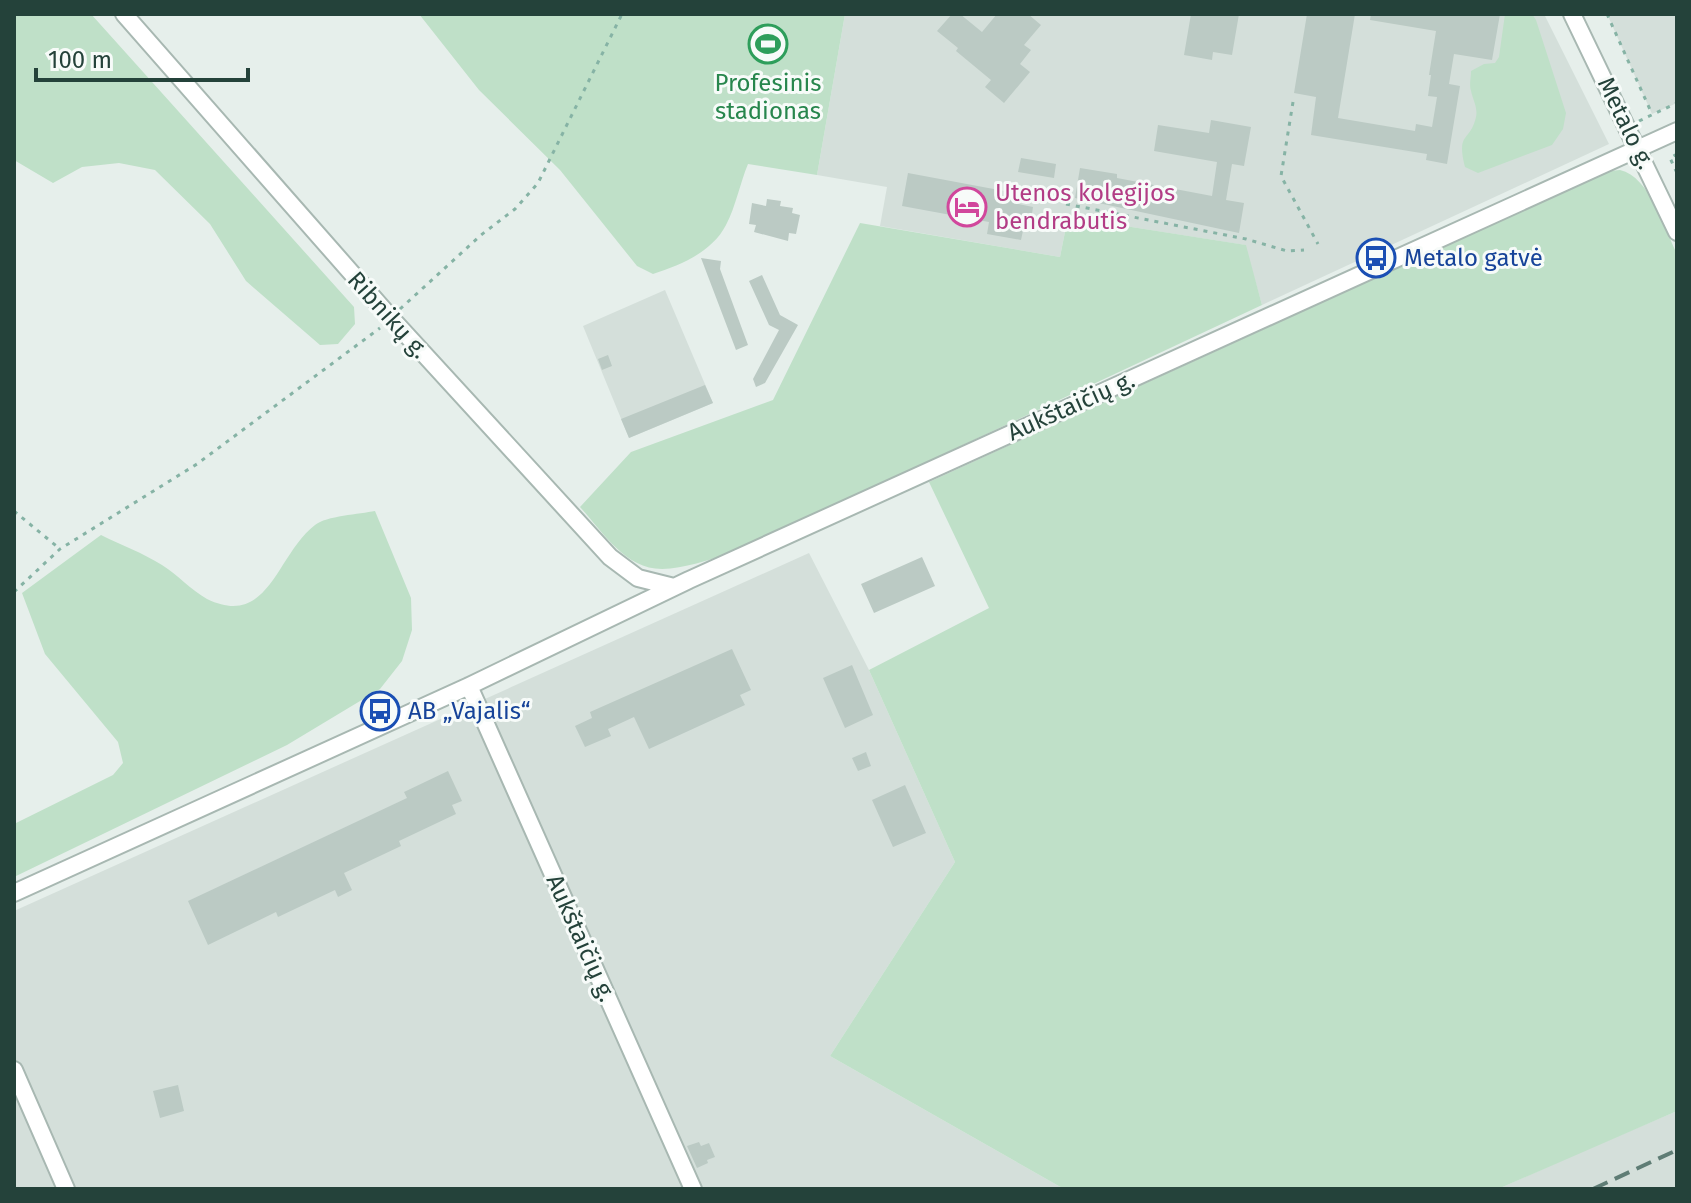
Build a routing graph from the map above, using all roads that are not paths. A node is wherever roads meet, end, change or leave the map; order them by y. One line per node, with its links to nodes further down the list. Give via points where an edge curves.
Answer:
1 (124, 14): 6 (street, Ribnikų g., via 610,557 638,578)
2 (1572, 14): 4 (street, Metalo g.)
3 (1677, 131): 4 (street, Aukštaičių g.)
4 (1639, 148): 5 (street, Metalo g.); 6 (street, Aukštaičių g.)
5 (1677, 232)
6 (674, 587): 7 (street, Aukštaičių g.)
7 (469, 686): 8 (street, Aukštaičių g.); 11 (street, Aukštaičių g.)
8 (14, 893)
9 (14, 1070): 10 (street)
10 (66, 1189)
11 (693, 1189)

